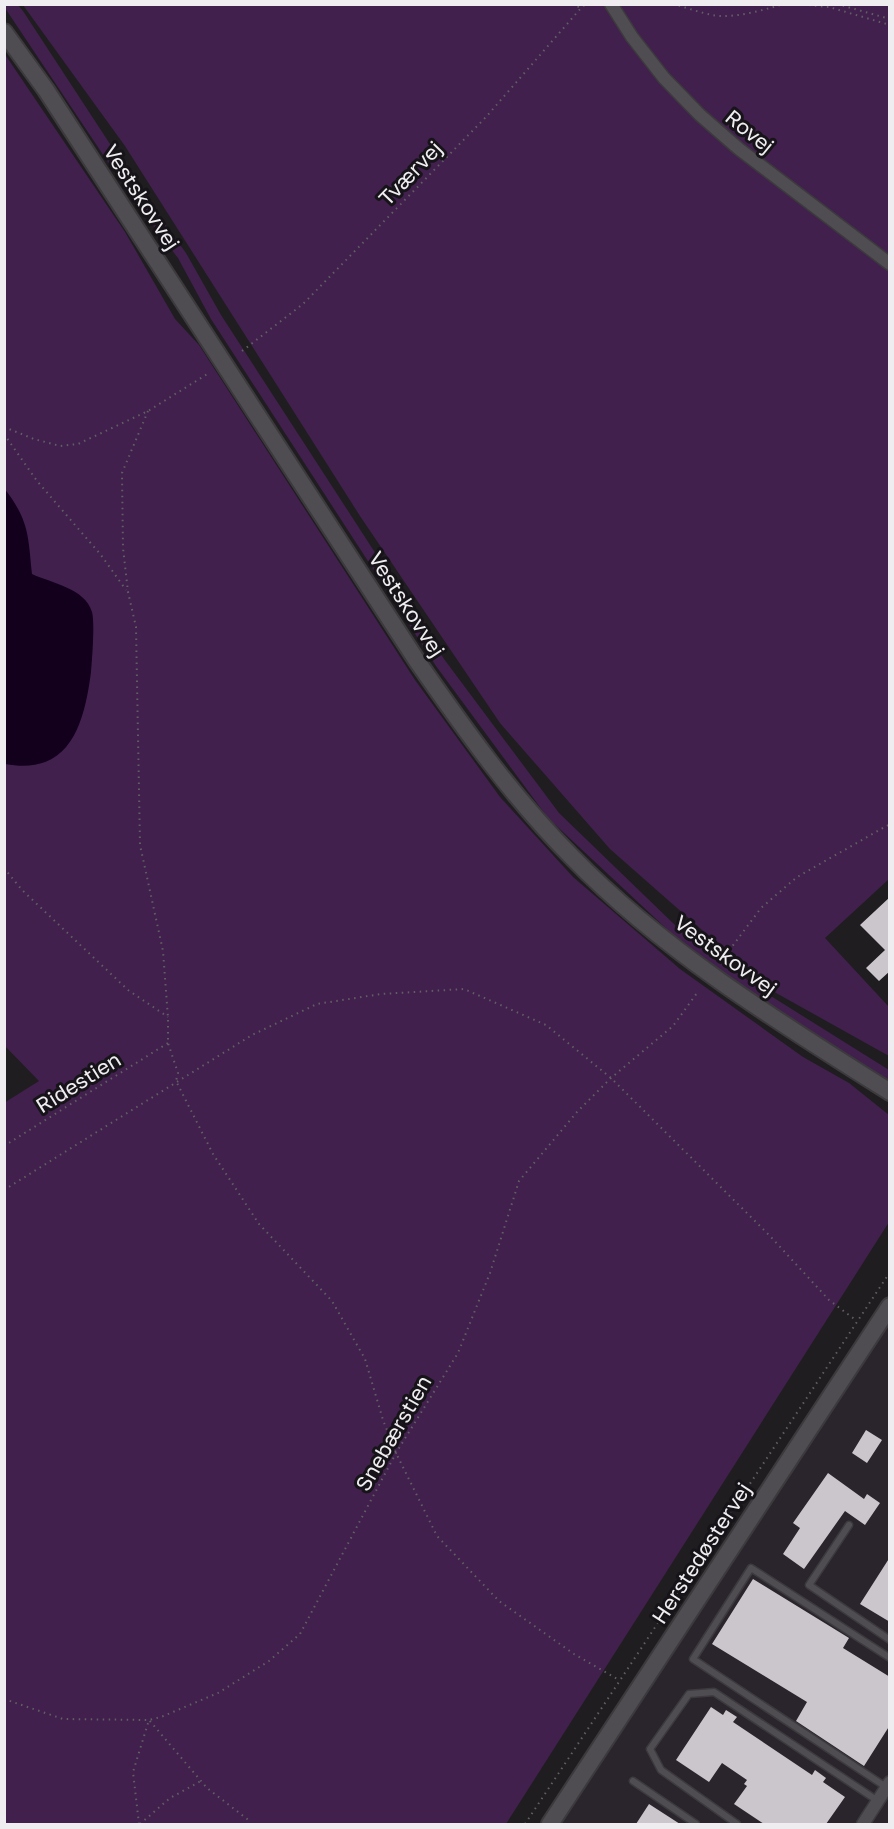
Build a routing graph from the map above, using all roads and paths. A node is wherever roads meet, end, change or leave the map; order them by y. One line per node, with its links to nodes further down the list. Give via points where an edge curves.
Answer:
1 (586, 4): 8 (path, Tværvej)
2 (611, 4): 12 (street, Rovej, via 664,78 700,115)
3 (673, 4): 4 (path, via 720,16)
4 (784, 4)
5 (797, 4): 10 (path, via 830,7)
6 (837, 4): 9 (path)
7 (573, 5): 8 (path)
8 (581, 8): 13 (path, Tværvej, via 486,117 312,296)
9 (890, 19)
10 (890, 25)
11 (4, 32): 27 (street, Vestskovvej, via 417,662 518,798 572,858 630,911 733,991)
12 (890, 264)
13 (243, 351)
14 (209, 373): 15 (path)
15 (148, 411): 16 (path, via 78,444 60,446); 18 (path, via 122,473)
16 (4, 426)
17 (4, 434): 18 (path, via 37,481)
18 (128, 592): 23 (path, via 136,627 141,845 163,951)
19 (890, 824): 21 (path, via 797,877 761,908)
20 (4, 868): 23 (path, via 22,890 128,990)
21 (722, 960)
22 (697, 993): 25 (path, Snebærstien, via 673,1026)
23 (168, 1018): 24 (path)
24 (168, 1043): 26 (path, via 178,1072); 28 (path, Ridestien)
25 (610, 1078): 26 (path, via 546,1025 464,989 381,994 317,1004 252,1035); 32 (path, via 829,1300); 33 (path, Snebærstien, via 519,1181 490,1273 458,1353)
26 (176, 1081): 29 (path); 33 (path, via 213,1154 259,1224 332,1301 364,1359)
27 (890, 1092)
28 (4, 1146)
29 (4, 1190)
30 (890, 1272): 32 (path)
31 (890, 1306): 47 (street, Herstedøstervej)
32 (857, 1321): 37 (path)
33 (396, 1453): 37 (path, via 437,1536 499,1601 574,1654); 39 (path, Snebærstien, via 300,1634 269,1661 218,1693)
34 (849, 1525): 35 (lane, via 809,1585)
35 (890, 1640)
36 (890, 1658): 42 (lane, via 751,1568 693,1659)
37 (619, 1680): 46 (path)
38 (4, 1699): 39 (path, Snebærstien, via 63,1719)
39 (149, 1720): 40 (path); 45 (path, via 133,1772)
40 (201, 1781): 44 (path); 45 (path, via 170,1798)
41 (633, 1781): 48 (lane)
42 (889, 1784): 43 (street)
43 (878, 1801): 49 (lane, via 714,1692 689,1694 650,1749 661,1770); 50 (street)
44 (251, 1822)
45 (140, 1824)
46 (525, 1824)
47 (550, 1824)
48 (696, 1824)
49 (737, 1824)
50 (863, 1824)

